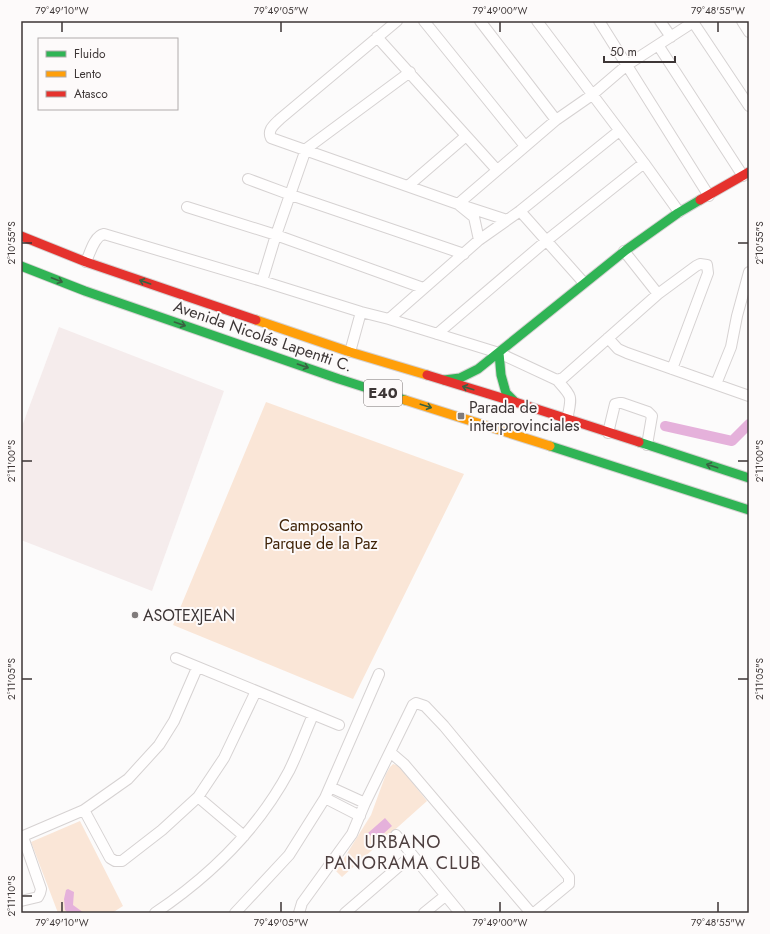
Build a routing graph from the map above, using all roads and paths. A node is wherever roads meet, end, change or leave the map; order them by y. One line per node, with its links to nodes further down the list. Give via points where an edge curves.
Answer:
1 (397, 21): 10 (street)
2 (424, 21): 20 (street)
3 (480, 21): 17 (street)
4 (537, 21): 15 (street)
5 (599, 21): 13 (street)
6 (660, 21): 11 (street)
7 (742, 21): 9 (street)
8 (694, 22): 11 (street); 16 (street)
9 (749, 32)
10 (377, 37): 14 (street); 21 (street, via 285,114 270,130 271,138)
11 (671, 37): 12 (street)
12 (658, 45): 13 (street); 24 (street)
13 (627, 65): 15 (street); 28 (street)
14 (410, 72): 19 (street); 21 (street)
15 (592, 95): 17 (street); 18 (street)
16 (749, 106)
17 (556, 120): 20 (street)
18 (619, 131): 22 (street); 31 (street)
19 (466, 136): 23 (street); 26 (street)
20 (525, 146): 23 (street)
21 (306, 149): 26 (street); 27 (street)
22 (644, 163): 32 (street); 37 (street)
23 (497, 170): 29 (street)
24 (746, 174): 28 (main road)
25 (248, 179): 27 (street)
26 (408, 186): 29 (street)
27 (291, 195): 34 (street); 39 (street)
28 (708, 196): 32 (main road)
29 (458, 204): 33 (street); 36 (street, via 474,217)
30 (187, 207): 34 (street)
31 (520, 211): 33 (street); 37 (street)
32 (679, 212): 38 (main road)
33 (508, 220): 36 (street)
34 (276, 235): 43 (street); 45 (street)
35 (21, 236): 40 (main road, Avenida Nicolás Lapentti C. / E40)
36 (479, 240): 39 (street)
37 (546, 241): 44 (street); 49 (street)
38 (624, 251): 44 (main road); 46 (street)
39 (464, 254): 45 (street)
40 (86, 262): 43 (street, via 97,238 104,234); 51 (main road, Avenida Nicolás Lapentti C. / E40, one-way to 40)
41 (21, 266): 63 (main road, Avenida Nicolás Lapentti C. / E40, one-way to 63, via 85,291 339,379)
42 (749, 272): 56 (street, via 731,347)
43 (262, 281): 47 (street)
44 (584, 283): 52 (main road)
45 (423, 288): 48 (street)
46 (658, 294): 50 (street); 53 (street, via 696,266 707,266 708,273)
47 (361, 312): 48 (street); 51 (street)
48 (389, 319): 49 (street)
49 (436, 334): 52 (street)
50 (608, 338): 53 (street, via 618,349); 55 (street, via 563,378)
51 (350, 352): 54 (main road, Avenida Nicolás Lapentti C. / E40)
52 (499, 353): 54 (main road, via 478,370 460,378); 55 (street); 58 (main road, via 506,393)
53 (672, 370): 56 (street)
54 (444, 380): 58 (main road, Avenida Nicolás Lapentti C. / E40, one-way to 54)
55 (557, 380): 59 (street, via 571,396)
56 (716, 384): 57 (street)
57 (749, 396)
58 (515, 402): 59 (main road, Avenida Nicolás Lapentti C. / E40)
59 (567, 420): 60 (main road, Avenida Nicolás Lapentti C. / E40)
60 (608, 433): 61 (main road, Avenida Nicolás Lapentti C. / E40); 61 (street, via 615,404 619,402 648,412 652,416)
61 (647, 445): 62 (main road, Avenida Nicolás Lapentti C. / E40, one-way to 61)
62 (749, 478)
63 (749, 510)
64 (176, 658): 65 (street)
65 (197, 668): 67 (street); 75 (street, via 174,721 159,745 128,779)
66 (380, 674): 71 (street)
67 (256, 691): 68 (street); 72 (street, via 224,758)
68 (314, 715): 69 (street); 78 (street, via 290,770 272,801)
69 (339, 725)
70 (390, 752): 74 (street); 89 (street, via 404,764); 89 (street, via 413,705 419,703 425,706 569,877 569,884)
71 (330, 787): 73 (street); 74 (street)
72 (198, 797): 75 (street, via 162,830 122,861 110,858); 78 (street)
73 (325, 798): 76 (street); 83 (street, via 289,855)
74 (364, 803): 76 (street)
75 (84, 810): 79 (street)
76 (360, 816): 85 (street, via 352,834 302,903)
77 (396, 835): 80 (street)
78 (244, 836): 84 (street, via 213,869)
79 (22, 837): 82 (street, via 41,889 38,897)
80 (412, 855): 81 (street); 86 (street)
81 (445, 896): 87 (street); 88 (street)
82 (21, 901)
83 (239, 912)
84 (155, 913)
85 (299, 913)
86 (345, 913)
87 (424, 913)
88 (460, 913)
89 (532, 913)

